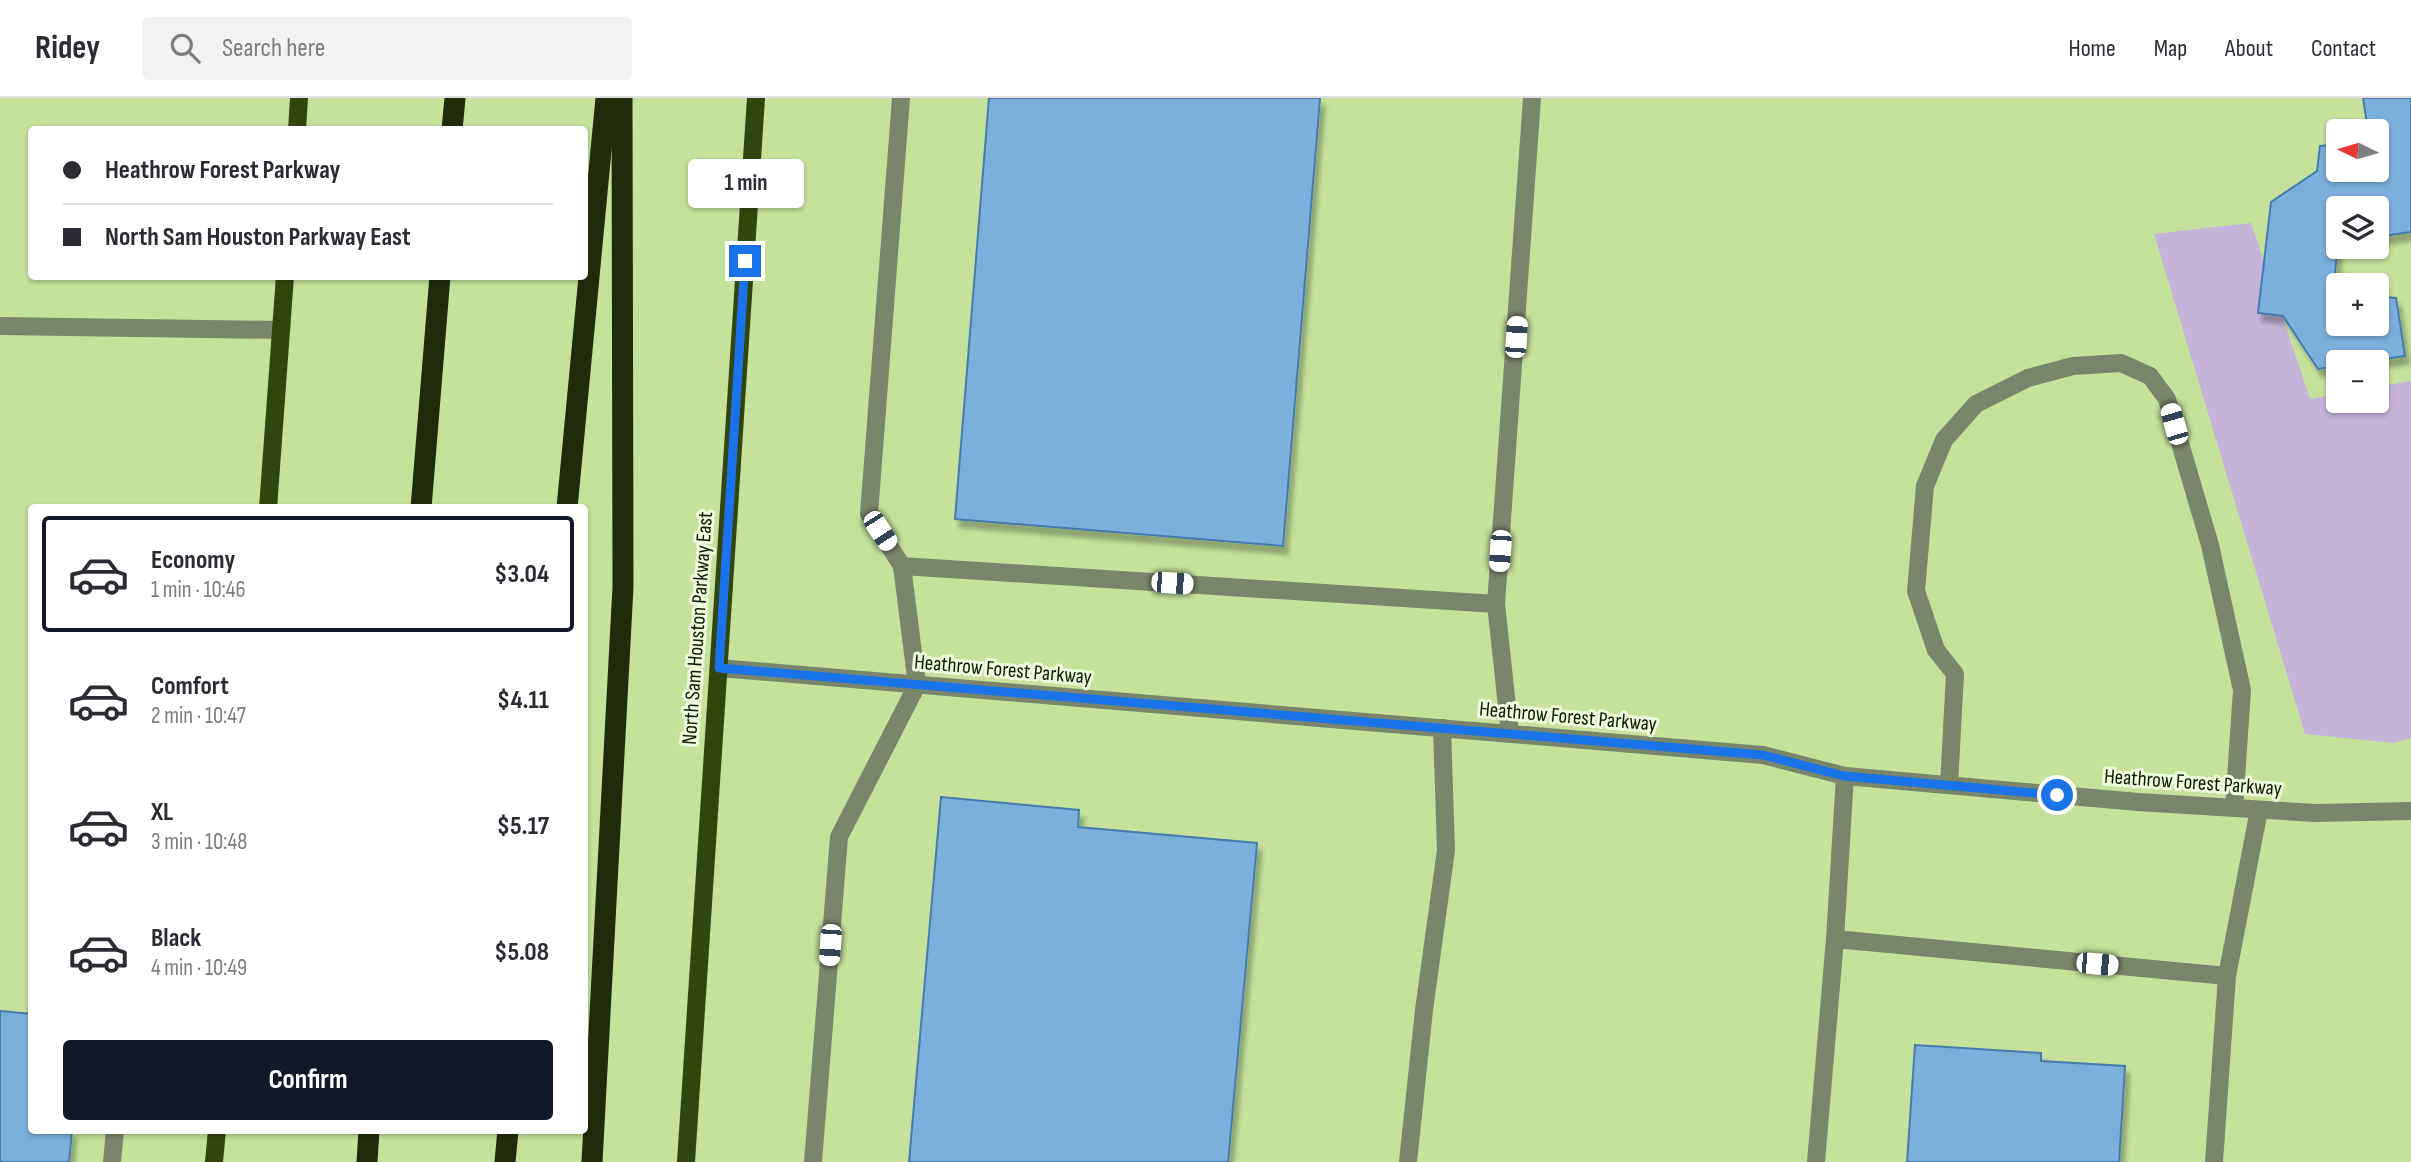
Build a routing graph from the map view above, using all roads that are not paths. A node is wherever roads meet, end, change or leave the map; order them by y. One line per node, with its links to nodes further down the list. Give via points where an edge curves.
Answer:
1 (299, 98): 8 (main road)
2 (455, 98): 9 (highway)
3 (606, 98): 16 (highway)
4 (622, 98): 38 (highway, via 623,586)
5 (756, 98): 19 (main road, North Sam Houston Parkway East)
6 (901, 98): 17 (street, via 869,514)
7 (1532, 98): 18 (street)
8 (296, 126)
9 (452, 126)
10 (285, 280): 13 (main road)
11 (440, 280): 15 (highway)
12 (0, 326): 13 (street)
13 (281, 330): 14 (main road)
14 (268, 504)
15 (421, 504)
16 (567, 504)
17 (902, 566): 18 (street); 20 (street)
18 (1496, 604): 22 (street)
19 (719, 668): 20 (street, Heathrow Forest Parkway); 39 (main road, North Sam Houston Parkway East)
20 (917, 685): 21 (street, Heathrow Forest Parkway); 40 (street, via 839,836)
21 (1442, 728): 22 (street, Heathrow Forest Parkway); 41 (street, via 1446,850)
22 (1510, 734): 23 (street, Heathrow Forest Parkway, via 1763,755)
23 (1844, 776): 24 (street, Heathrow Forest Parkway); 28 (street)
24 (1949, 785): 25 (street, Heathrow Forest Parkway); 25 (street, via 1955,674 1936,650 1916,591 1926,486 1944,440 1976,404 2028,378 2073,366 2121,363 2151,376 2167,399 2210,545 2242,690)
25 (2234, 808): 26 (street, Heathrow Forest Parkway)
26 (2259, 810): 27 (street, Heathrow Forest Parkway); 29 (street)
27 (2411, 811)
28 (1835, 939): 29 (street); 42 (street)
29 (2227, 976): 43 (street)
30 (114, 1134): 34 (street)
31 (217, 1134): 35 (main road)
32 (369, 1134): 36 (highway)
33 (508, 1134): 37 (highway)
34 (112, 1162)
35 (214, 1162)
36 (367, 1162)
37 (505, 1162)
38 (592, 1162)
39 (686, 1162)
40 (813, 1162)
41 (1408, 1162)
42 (1816, 1162)
43 (2214, 1162)

